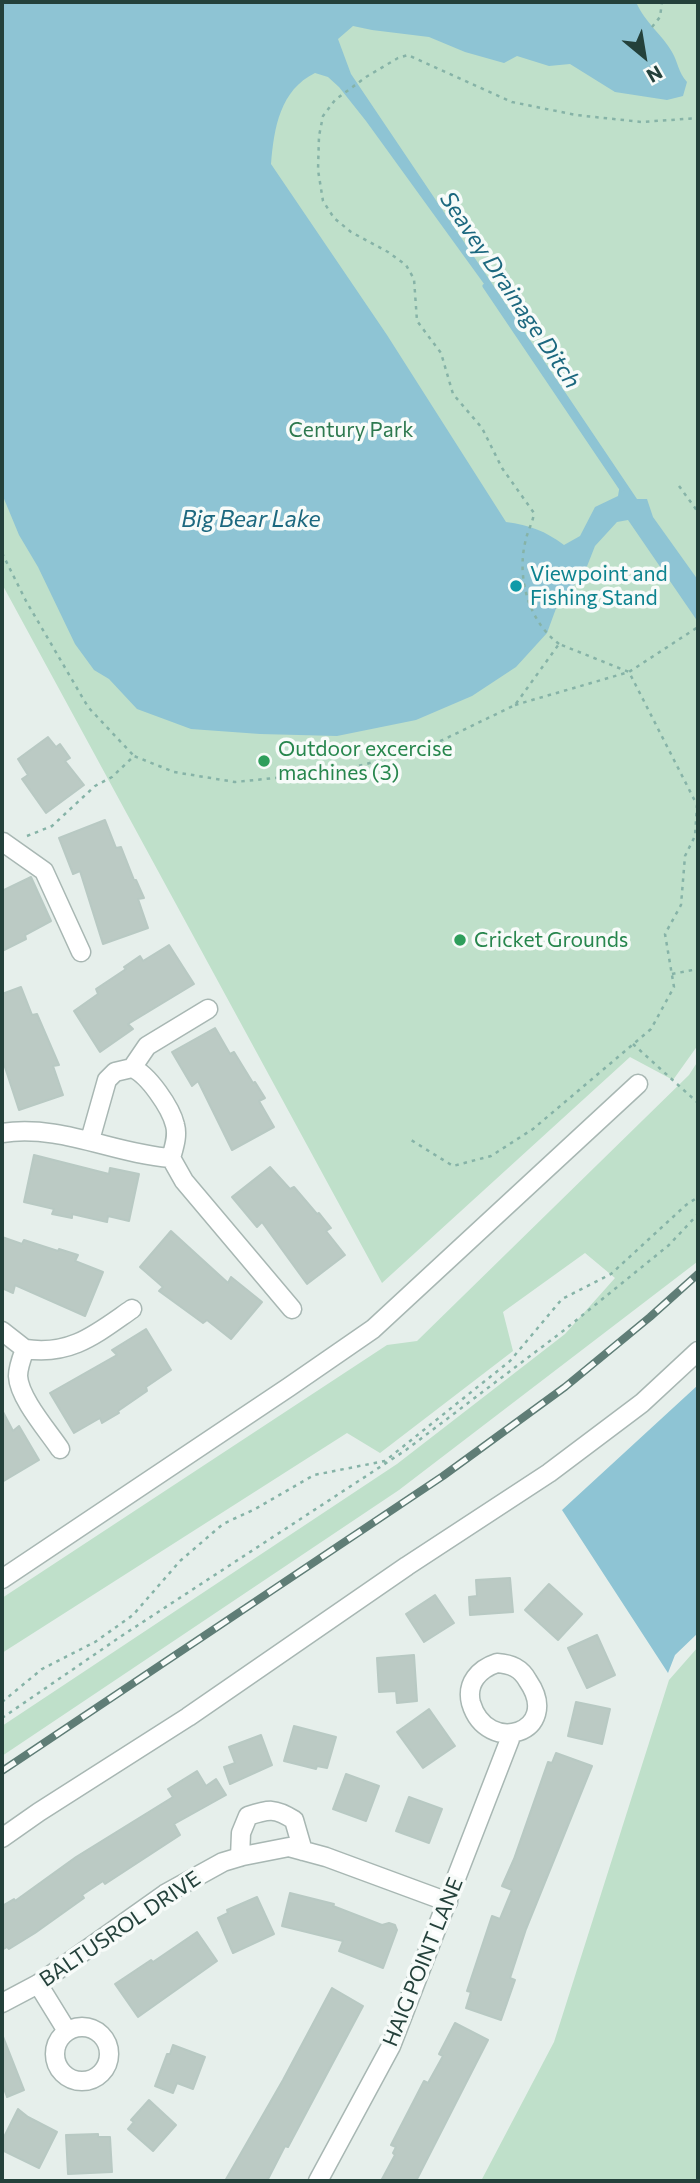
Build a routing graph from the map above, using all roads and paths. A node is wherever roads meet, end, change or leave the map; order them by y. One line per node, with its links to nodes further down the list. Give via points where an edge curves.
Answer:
1 (662, 2): 2 (path, via 660,17)
2 (652, 27)
3 (698, 118): 8 (path, via 642,122 512,102 408,55 366,77 335,100 323,116 318,170 323,201 334,218 406,265 414,279 417,321 442,353 453,394 482,428 502,468 534,513 524,548 528,603)
4 (679, 486): 5 (path)
5 (698, 512)
6 (2, 553): 11 (path, via 88,707)
7 (698, 628): 9 (path)
8 (559, 644): 9 (path); 10 (path)
9 (629, 672): 10 (path); 15 (path, via 698,805 695,836 685,856 681,905 665,934)
10 (515, 705): 11 (path, via 424,749 335,772 235,782 174,772)
11 (135, 756): 12 (path, via 52,826)
12 (3, 844): 13 (street, via 44,871)
13 (80, 952)
14 (698, 968): 15 (path)
15 (672, 974): 17 (path, via 674,987 651,1029)
16 (208, 1009): 18 (street, via 147,1046)
17 (633, 1044): 20 (path); 23 (path, via 533,1129 491,1156 453,1166)
18 (132, 1068): 22 (street, via 115,1072 107,1080); 24 (street, via 145,1075 175,1125)
19 (638, 1084): 33 (street, via 373,1329)
20 (698, 1103)
21 (2, 1133): 22 (street, via 38,1131)
22 (90, 1140): 24 (street)
23 (411, 1140)
24 (171, 1158): 28 (street, via 184,1181)
25 (698, 1198): 34 (path, via 611,1274 562,1299 510,1361 386,1461 314,1475 223,1524 180,1561 133,1615 95,1642 42,1669)
26 (698, 1214): 35 (path, via 669,1245 563,1331 406,1450)
27 (132, 1309): 30 (street, via 72,1347 45,1352)
28 (292, 1309)
29 (2, 1331): 30 (street)
30 (25, 1349): 32 (street, via 18,1382)
31 (698, 1351): 37 (street, via 642,1403 549,1473)
32 (60, 1449)
33 (2, 1579)
34 (2, 1702)
35 (2, 1718)
36 (509, 1734): 40 (street, HAIG POINT LANE)
37 (2, 1838)
38 (303, 1851): 39 (street, BALTUSROL DRIVE, via 289,1847); 39 (street, via 294,1820 279,1811 264,1811 248,1816); 40 (street, BALTUSROL DRIVE)
39 (240, 1857): 41 (street, BALTUSROL DRIVE, via 165,1894)
40 (448, 1902): 44 (street, HAIG POINT LANE, via 391,2046)
41 (38, 1984): 42 (street, BALTUSROL DRIVE); 43 (street)
42 (2, 2003)
43 (67, 2031)
44 (318, 2181)

